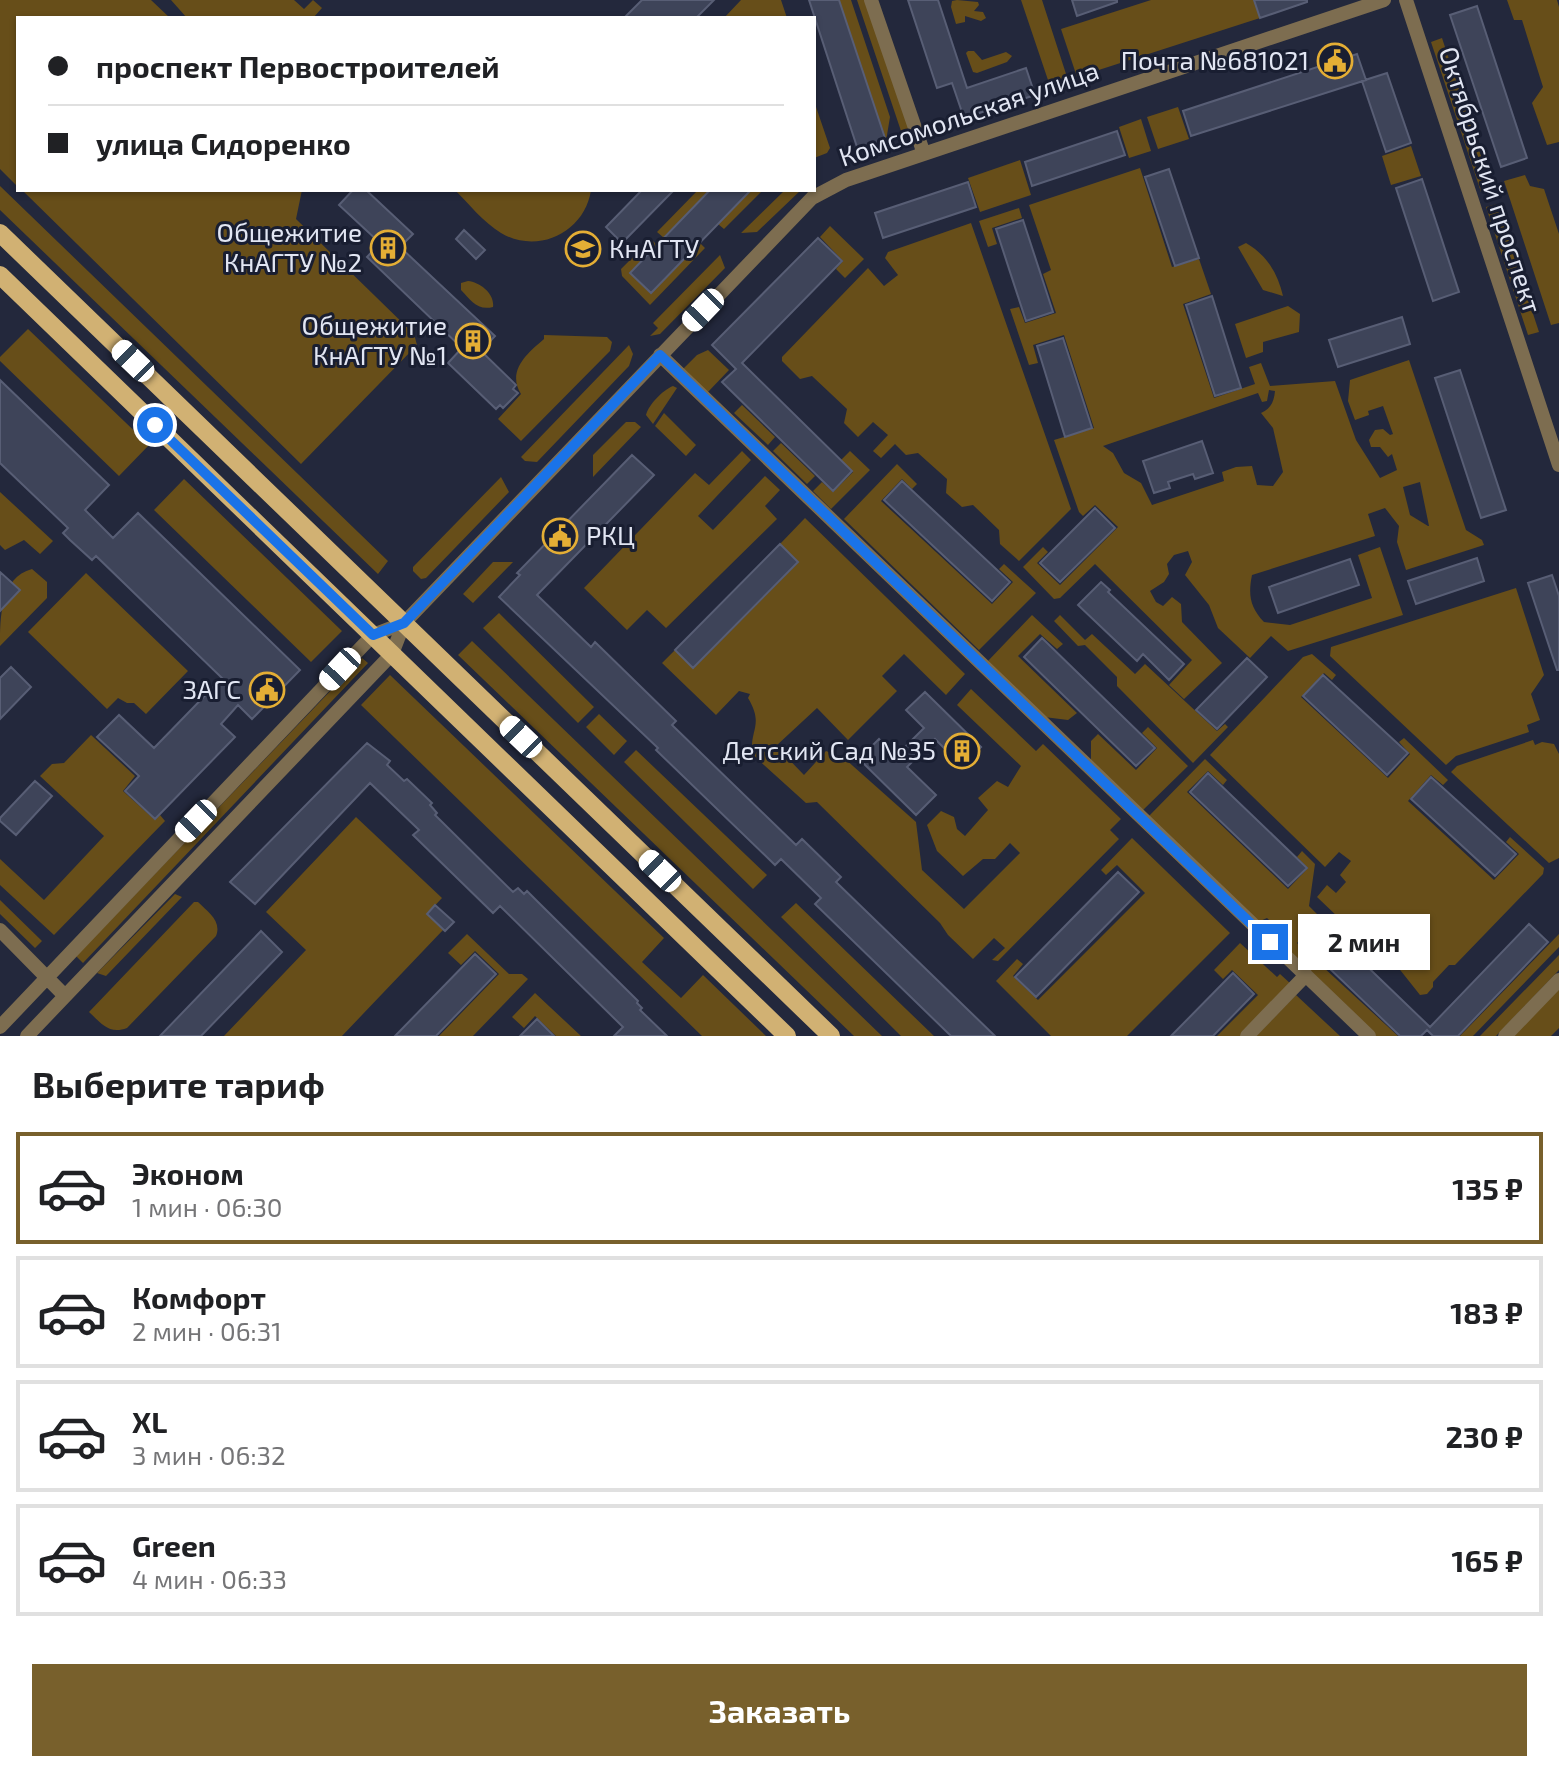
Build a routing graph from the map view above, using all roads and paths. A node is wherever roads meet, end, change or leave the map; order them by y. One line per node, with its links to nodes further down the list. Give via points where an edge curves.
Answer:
1 (871, 0): 4 (street)
2 (1384, 0): 4 (street, Комсомольская улица)
3 (1406, 0): 12 (street, Октябрьский проспект)
4 (924, 154): 9 (street, Комсомольская улица, via 846,180 812,198)
5 (0, 233): 7 (main road)
6 (0, 275): 8 (main road)
7 (45, 276): 8 (main road); 10 (main road)
8 (24, 298): 11 (main road)
9 (660, 355): 13 (street, Комсомольская улица); 23 (street)
10 (198, 424): 11 (main road); 13 (main road)
11 (177, 446): 14 (main road)
12 (1559, 465)
13 (404, 623): 14 (street, Комсомольская улица); 15 (street, Комсомольская улица); 16 (main road)
14 (373, 635): 15 (main road); 24 (street, Комсомольская улица)
15 (392, 654): 17 (main road); 26 (street, Комсомольская улица)
16 (582, 795): 17 (main road); 18 (main road)
17 (561, 817): 20 (main road)
18 (700, 909): 20 (main road); 21 (main road)
19 (0, 930): 24 (street)
20 (678, 930): 22 (main road)
21 (726, 934): 22 (main road); 30 (main road)
22 (704, 956): 29 (main road)
23 (1306, 975): 31 (street); 32 (street)
24 (47, 978): 26 (street); 27 (street, Комсомольская улица)
25 (1559, 980): 33 (street)
26 (65, 996): 28 (street, Комсомольская улица)
27 (0, 1027)
28 (27, 1036)
29 (787, 1036)
30 (831, 1036)
31 (1247, 1036)
32 (1369, 1036)
33 (1505, 1036)

